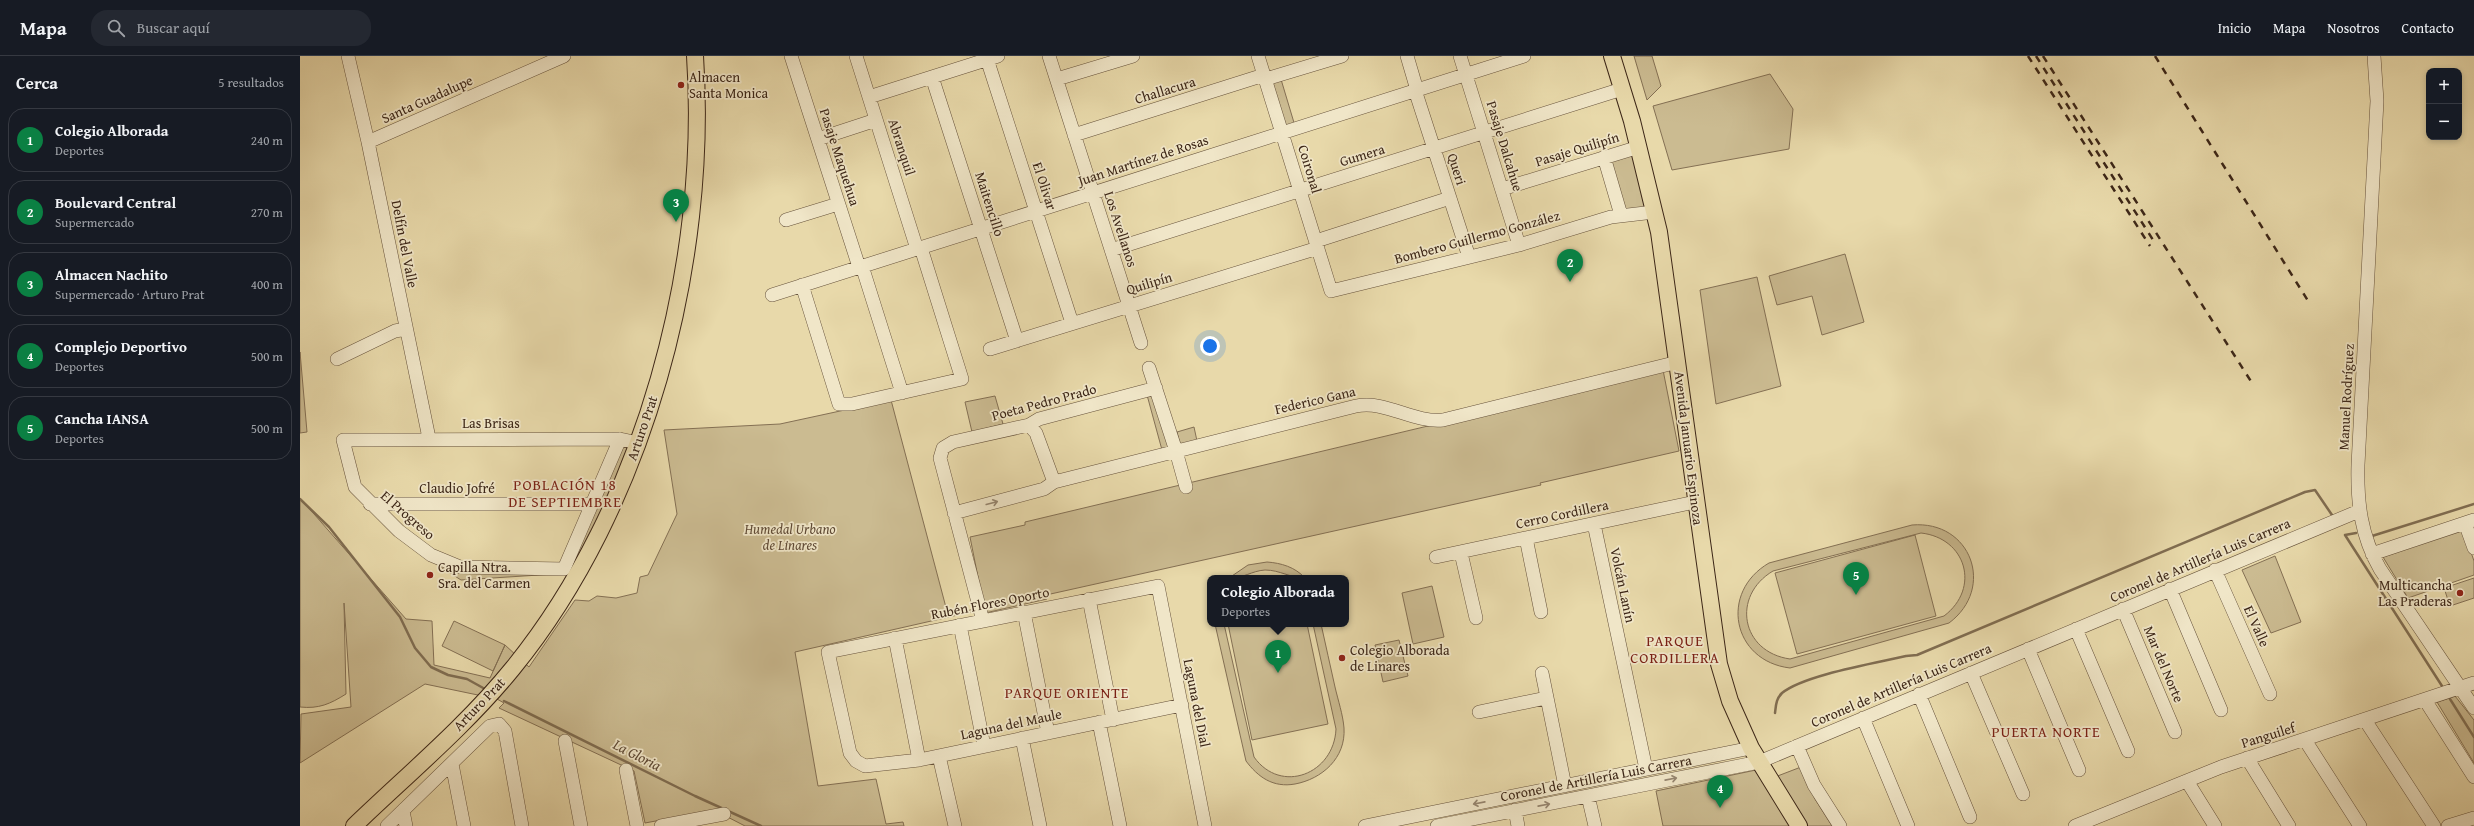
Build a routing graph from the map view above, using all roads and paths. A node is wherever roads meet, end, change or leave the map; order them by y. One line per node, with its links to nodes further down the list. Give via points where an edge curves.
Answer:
1 (348, 56): 28 (street, Delfín del Valle)
2 (564, 56): 28 (street, Santa Guadalupe)
3 (695, 56): 66 (main road, Arturo Prat, via 696,141 688,236 668,339)
4 (791, 56): 27 (street, Pasaje Maquehua)
5 (856, 56): 22 (street, Abranquil)
6 (1049, 56): 19 (street, Los Avellanos)
7 (1133, 56): 19 (street)
8 (1258, 56): 18 (street, Coironal)
9 (1407, 56): 21 (street, Queri)
10 (1460, 56): 16 (street, Pasaje Dalcahue)
11 (1524, 56): 16 (street, Juan Martínez de Rosas)
12 (1612, 56): 20 (main road, Avenida Januario Espinoza)
13 (2374, 56): 73 (street, Manuel Rodríguez, via 2377,101 2358,465)
14 (1334, 57): 18 (street, Challacura)
15 (992, 58): 17 (street); 37 (street, El Olivar)
16 (1466, 74): 21 (street, Juan Martínez de Rosas); 25 (street, Pasaje Dalcahue)
17 (932, 77): 22 (street); 41 (street, Maitencillo)
18 (1265, 77): 24 (street, Coironal); 26 (street, Challacura)
19 (1057, 79): 26 (street, Los Avellanos)
20 (1622, 89): 25 (street, Gumera); 29 (main road, Avenida Januario Espinoza)
21 (1416, 90): 24 (street, Juan Martínez de Rosas); 30 (street, Queri)
22 (869, 97): 23 (street, Abranquil)
23 (876, 120): 27 (street); 44 (street, Abranquil)
24 (1282, 133): 33 (street, Coironal); 34 (street, Juan Martínez de Rosas)
25 (1484, 133): 30 (street, Gumera); 32 (street, Pasaje Dalcahue)
26 (1074, 135): 34 (street, Los Avellanos)
27 (818, 139): 36 (street, Pasaje Maquehua)
28 (368, 142): 53 (street, Delfín del Valle)
29 (1639, 146): 31 (street, Pasaje Quilipín); 38 (main road, Avenida Januario Espinoza)
30 (1434, 149): 33 (street, Gumera); 35 (street, Queri)
31 (1604, 157): 32 (street, Pasaje Quilipín); 39 (street)
32 (1502, 189): 43 (street, Pasaje Dalcahue)
33 (1300, 191): 42 (street, Coironal); 45 (street, Gumera)
34 (1093, 193): 37 (street, Juan Martínez de Rosas); 45 (street, Los Avellanos)
35 (1450, 198): 42 (street, Quilipín); 46 (street, Queri)
36 (838, 204): 40 (street); 47 (street, Pasaje Maquehua)
37 (1036, 211): 41 (street, Juan Martínez de Rosas); 52 (street, El Olivar)
38 (1654, 212): 39 (street, Bombero Guillermo González); 58 (main road, Avenida Januario Espinoza, via 1665,267)
39 (1621, 215): 43 (street, Bombero Guillermo González)
40 (786, 220)
41 (981, 229): 44 (street, Juan Martínez de Rosas); 54 (street, Maitencillo)
42 (1317, 244): 49 (street, Coironal); 51 (street, Quilipín)
43 (1519, 245): 46 (street, Bombero Guillermo González)
44 (919, 248): 47 (street, Juan Martínez de Rosas); 61 (street, Abranquil, via 962,379)
45 (1112, 250): 51 (street, Los Avellanos)
46 (1468, 257): 49 (street, Bombero Guillermo González)
47 (860, 267): 48 (street, Juan Martínez de Rosas); 61 (street, Pasaje Maquehua)
48 (802, 285): 50 (street, Juan Martínez de Rosas); 61 (street, via 840,404 852,404)
49 (1331, 291)
50 (772, 295)
51 (1129, 306): 52 (street, Quilipín); 55 (street, Los Avellanos)
52 (1072, 324): 54 (street, Quilipín)
53 (406, 329): 57 (street, via 395,331); 63 (street, Delfín del Valle)
54 (1017, 341): 56 (street, Quilipín)
55 (1141, 344)
56 (990, 349)
57 (337, 359)
58 (1678, 362): 67 (street, Federico Gana, via 1443,420 1426,419 1380,405 1362,405); 70 (main road, Avenida Januario Espinoza)
59 (1149, 368): 60 (street)
60 (1156, 388): 62 (street, Poeta Pedro Prado, via 1039,419); 67 (street)
61 (902, 393)
62 (1029, 426): 68 (street, via 1036,433); 74 (street, Poeta Pedro Prado, via 953,442 943,448 940,458)
63 (429, 438): 64 (street, Las Brisas); 65 (street, Las Brisas)
64 (620, 439): 66 (street, Las Brisas); 72 (street, Arturo Prat)
65 (343, 440): 71 (street, El Progreso, via 351,479)
66 (638, 443): 145 (main road, Arturo Prat, via 595,541 556,607 524,654 487,698)
67 (1176, 451): 68 (street, Federico Gana); 69 (street)
68 (1054, 482): 74 (street, Federico Gana, one-way to 68, via 1044,489)
69 (1186, 487)
70 (1695, 502): 76 (street, Cerro Cordillera); 121 (main road, Avenida Januario Espinoza, via 1719,664 1730,701)
71 (370, 504): 72 (street, Claudio Jofré); 82 (street, El Progreso, via 409,540 450,564 460,567)
72 (592, 504): 82 (street, Arturo Prat)
73 (2359, 511): 80 (street, Manuel Rodríguez); 83 (street, Coronel de Artillería Luis Carrera)
74 (954, 513): 91 (street)
75 (2470, 521): 78 (street); 80 (street)
76 (1594, 524): 77 (street, Cerro Cordillera); 127 (street, Volcán Lanín)
77 (1526, 538): 79 (street, Cerro Cordillera); 89 (street)
78 (2474, 548)
79 (1461, 553): 81 (street, Cerro Cordillera); 90 (street)
80 (2372, 554): 99 (street, Manuel Rodríguez)
81 (1436, 557)
82 (564, 569)
83 (2216, 570): 85 (street, Coronel de Artillería Luis Carrera); 101 (street, El Valle)
84 (1158, 586): 86 (street, Rubén Flores Oporto); 104 (street, Laguna del Dial)
85 (2170, 589): 87 (street, Coronel de Artillería Luis Carrera); 106 (street)
86 (1089, 600): 88 (street, Rubén Flores Oporto); 109 (street)
87 (2123, 609): 93 (street, Coronel de Artillería Luis Carrera); 112 (street, Mar del Norte)
88 (1024, 612): 91 (street, Rubén Flores Oporto); 113 (street)
89 (1541, 612)
90 (1476, 618)
91 (982, 621): 92 (street, Rubén Flores Oporto)
92 (960, 625): 94 (street, Rubén Flores Oporto); 117 (street)
93 (2076, 629): 95 (street, Coronel de Artillería Luis Carrera); 119 (street)
94 (895, 638): 120 (street, Rubén Flores Oporto, via 828,652); 125 (street)
95 (2028, 649): 97 (street, Coronel de Artillería Luis Carrera); 129 (street)
96 (1542, 673): 102 (street)
97 (1972, 673): 100 (street, Coronel de Artillería Luis Carrera); 136 (street)
98 (2474, 683): 99 (street, Panguilef)
99 (2459, 688): 103 (street, Panguilef); 105 (street, Manuel Rodríguez)
100 (1920, 694): 108 (street, Coronel de Artillería Luis Carrera); 141 (street)
101 (2270, 694)
102 (1546, 698): 107 (street); 134 (street)
103 (2425, 700): 110 (street, Panguilef); 131 (street)
104 (1182, 705): 109 (street, Laguna del Maule); 156 (street, Laguna del Dial)
105 (2474, 708)
106 (2221, 710)
107 (1479, 712)
108 (1863, 718): 118 (street, Coronel de Artillería Luis Carrera); 163 (street)
109 (1113, 720): 111 (street, Laguna del Maule)
110 (2365, 720): 115 (street, Panguilef); 168 (street)
111 (1099, 722): 113 (street, Laguna del Maule); 155 (street)
112 (2175, 732)
113 (1048, 733): 114 (street, Laguna del Maule)
114 (1022, 738): 117 (street, Laguna del Maule); 154 (street)
115 (2305, 740): 124 (street, Panguilef); 167 (street)
116 (564, 742): 150 (street)
117 (984, 746): 122 (street, Laguna del Maule)
118 (1797, 746): 121 (street, Coronel de Artillería Luis Carrera); 162 (street, via 1814,785)
119 (2128, 751)
120 (850, 753): 125 (street, Laguna del Maule, via 856,761 865,766)
121 (1755, 755): 123 (street, Coronel de Artillería Luis Carrera); 130 (street, Coronel de Artillería Luis Carrera); 161 (main road, Avenida Januario Espinoza)
122 (939, 756): 125 (street, Laguna del Maule); 153 (street)
123 (1711, 756): 127 (street, Coronel de Artillería Luis Carrera); 130 (street)
124 (2247, 758): 133 (street, Panguilef); 166 (street)
125 (919, 760)
126 (452, 764): 139 (street); 148 (street); 149 (street, via 490,726 499,724 505,731)
127 (1646, 769): 132 (street, Coronel de Artillería Luis Carrera)
128 (626, 770): 151 (street)
129 (2079, 770)
130 (1714, 771): 135 (street, Coronel de Artillería Luis Carrera, one-way to 130)
131 (2474, 777)
132 (1605, 778): 134 (street, Coronel de Artillería Luis Carrera); 135 (street)
133 (2187, 781): 164 (street, Panguilef); 165 (street)
134 (1565, 786): 143 (street, Coronel de Artillería Luis Carrera, one-way to 143)
135 (1607, 792): 137 (street, Coronel de Artillería Luis Carrera)
136 (2023, 794)
137 (1588, 796): 138 (street, Coronel de Artillería Luis Carrera, one-way to 137); 160 (street)
138 (1515, 810): 158 (street, Coronel de Artillería Luis Carrera); 159 (street)
139 (402, 811): 146 (street); 147 (street)
140 (724, 814): 144 (street)
141 (1970, 816)
142 (2474, 818): 169 (street)
143 (1406, 822): 157 (street, Coronel de Artillería Luis Carrera)
144 (696, 823): 152 (street)
145 (354, 826)
146 (387, 826)
147 (406, 826)
148 (464, 826)
149 (522, 826)
150 (581, 826)
151 (637, 826)
152 (661, 826)
153 (955, 826)
154 (1040, 826)
155 (1120, 826)
156 (1205, 826)
157 (1365, 826)
158 (1437, 826)
159 (1518, 826)
160 (1595, 826)
161 (1799, 826)
162 (1840, 826)
163 (1908, 826)
164 (2075, 826)
165 (2215, 826)
166 (2289, 826)
167 (2360, 826)
168 (2434, 826)
169 (2448, 826)

